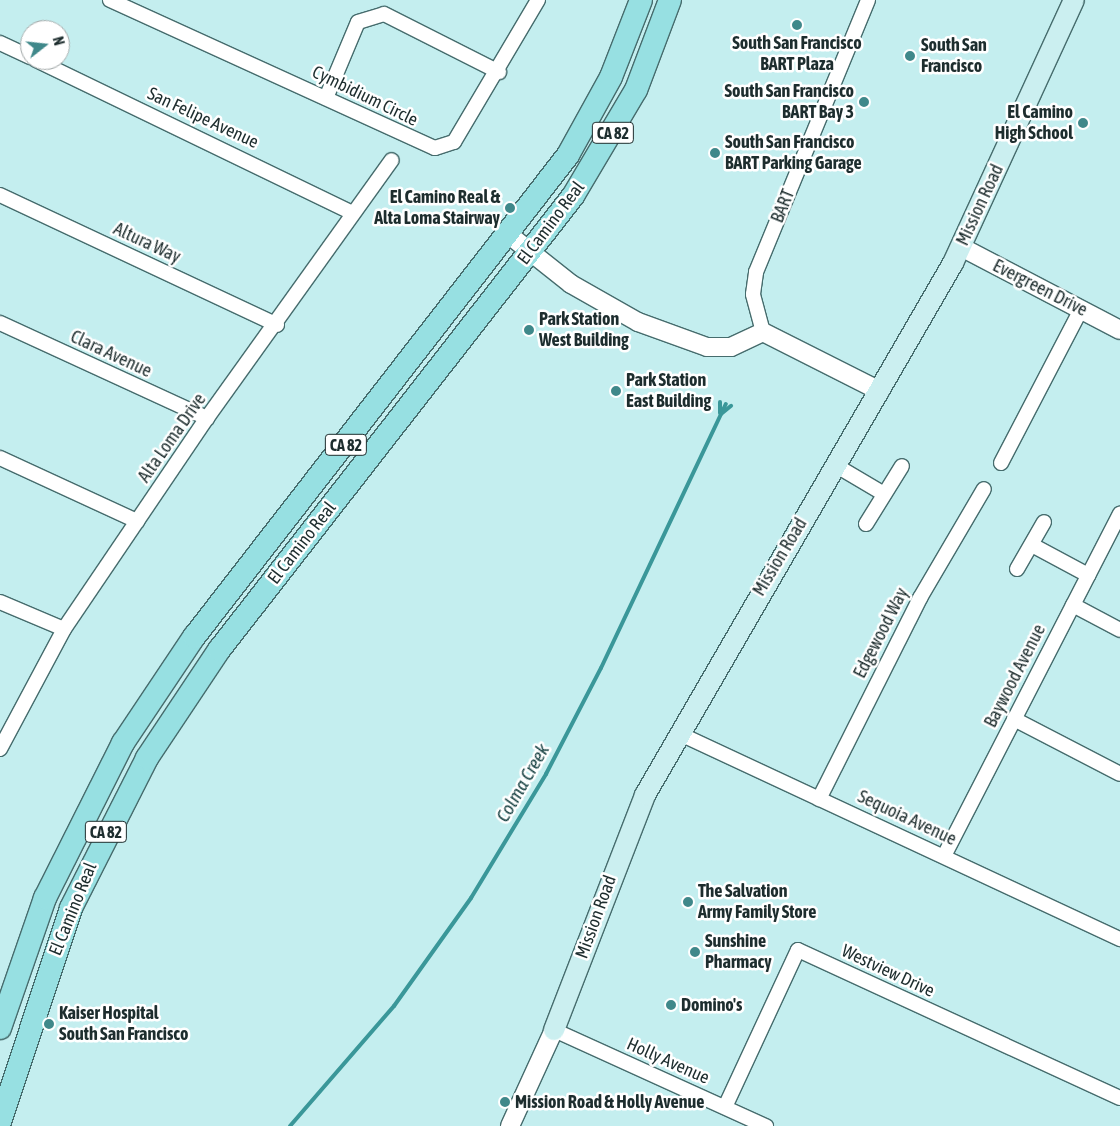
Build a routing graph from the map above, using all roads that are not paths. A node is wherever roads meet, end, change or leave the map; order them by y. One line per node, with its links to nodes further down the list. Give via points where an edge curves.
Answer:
1 (110, 0): 11 (street, Cymbidium Circle)
2 (538, 0): 10 (street, Cymbidium Circle)
3 (641, 0): 15 (main road, El Camino Real / CA 82, via 588,120 568,155)
4 (670, 0): 17 (main road, El Camino Real / CA 82, via 643,73 617,127)
5 (868, 0): 22 (street, BART, via 756,272 753,294)
6 (1074, 0): 16 (main road, Mission Road)
7 (0, 43): 8 (street)
8 (20, 52)
9 (57, 70): 14 (street, San Felipe Avenue)
10 (499, 72): 11 (street, Cymbidium Circle, via 454,142 435,148); 11 (street, via 384,14 358,22)
11 (326, 98)
12 (392, 160): 14 (street, Alta Loma Drive)
13 (0, 195): 20 (street, Altura Way)
14 (352, 213): 20 (street, Alta Loma Drive)
15 (508, 234): 17 (street); 29 (main road, El Camino Real / CA 82)
16 (961, 247): 18 (street, Evergreen Drive); 23 (main road, Mission Road)
17 (530, 252): 22 (street, via 605,305 692,342 731,347); 32 (main road, El Camino Real / CA 82)
18 (1081, 309): 21 (street, Evergreen Drive); 26 (street)
19 (0, 324): 24 (street, Clara Avenue)
20 (277, 326): 24 (street, Alta Loma Drive)
21 (1120, 330)
22 (763, 332): 23 (street)
23 (880, 391): 27 (main road, Mission Road)
24 (207, 418): 34 (street, Alta Loma Drive)
25 (0, 458): 34 (street)
26 (1002, 463)
27 (835, 465): 31 (street); 47 (main road, Mission Road)
28 (902, 466): 31 (street)
29 (320, 477): 32 (main road); 44 (main road, El Camino Real / CA 82)
30 (984, 489): 50 (street, Edgewood Way, via 920,598)
31 (884, 494): 36 (street)
32 (333, 503): 45 (main road, El Camino Real / CA 82)
33 (1120, 514): 39 (street, Baywood Avenue)
34 (137, 521): 42 (street, Alta Loma Drive)
35 (1044, 522): 37 (street)
36 (866, 524)
37 (1032, 545): 38 (street); 39 (street)
38 (1017, 569)
39 (1088, 575): 41 (street, Baywood Avenue)
40 (0, 602): 42 (street)
41 (1073, 605): 43 (street); 46 (street, Baywood Avenue)
42 (64, 630): 48 (street, Alta Loma Drive)
43 (1120, 630)
44 (171, 669): 45 (main road); 53 (main road, El Camino Real / CA 82, via 123,743 67,850)
45 (193, 686): 55 (main road, El Camino Real / CA 82, via 138,773 88,870)
46 (1014, 719): 49 (street); 51 (street, Baywood Avenue)
47 (678, 733): 50 (street, Sequoia Avenue); 54 (main road, Mission Road, via 616,862)
48 (0, 749)
49 (1120, 774)
50 (818, 798): 51 (street, Sequoia Avenue)
51 (944, 856): 52 (street, Sequoia Avenue)
52 (1120, 939)
53 (0, 1028)
54 (554, 1030): 57 (street, Holly Avenue); 59 (street, Mission Road)
55 (6, 1083): 58 (main road, El Camino Real / CA 82)
56 (1120, 1098): 57 (street, Westview Drive, via 798,950)
57 (726, 1107): 60 (street, Holly Avenue)
58 (0, 1122)
59 (510, 1126)
60 (765, 1126)

